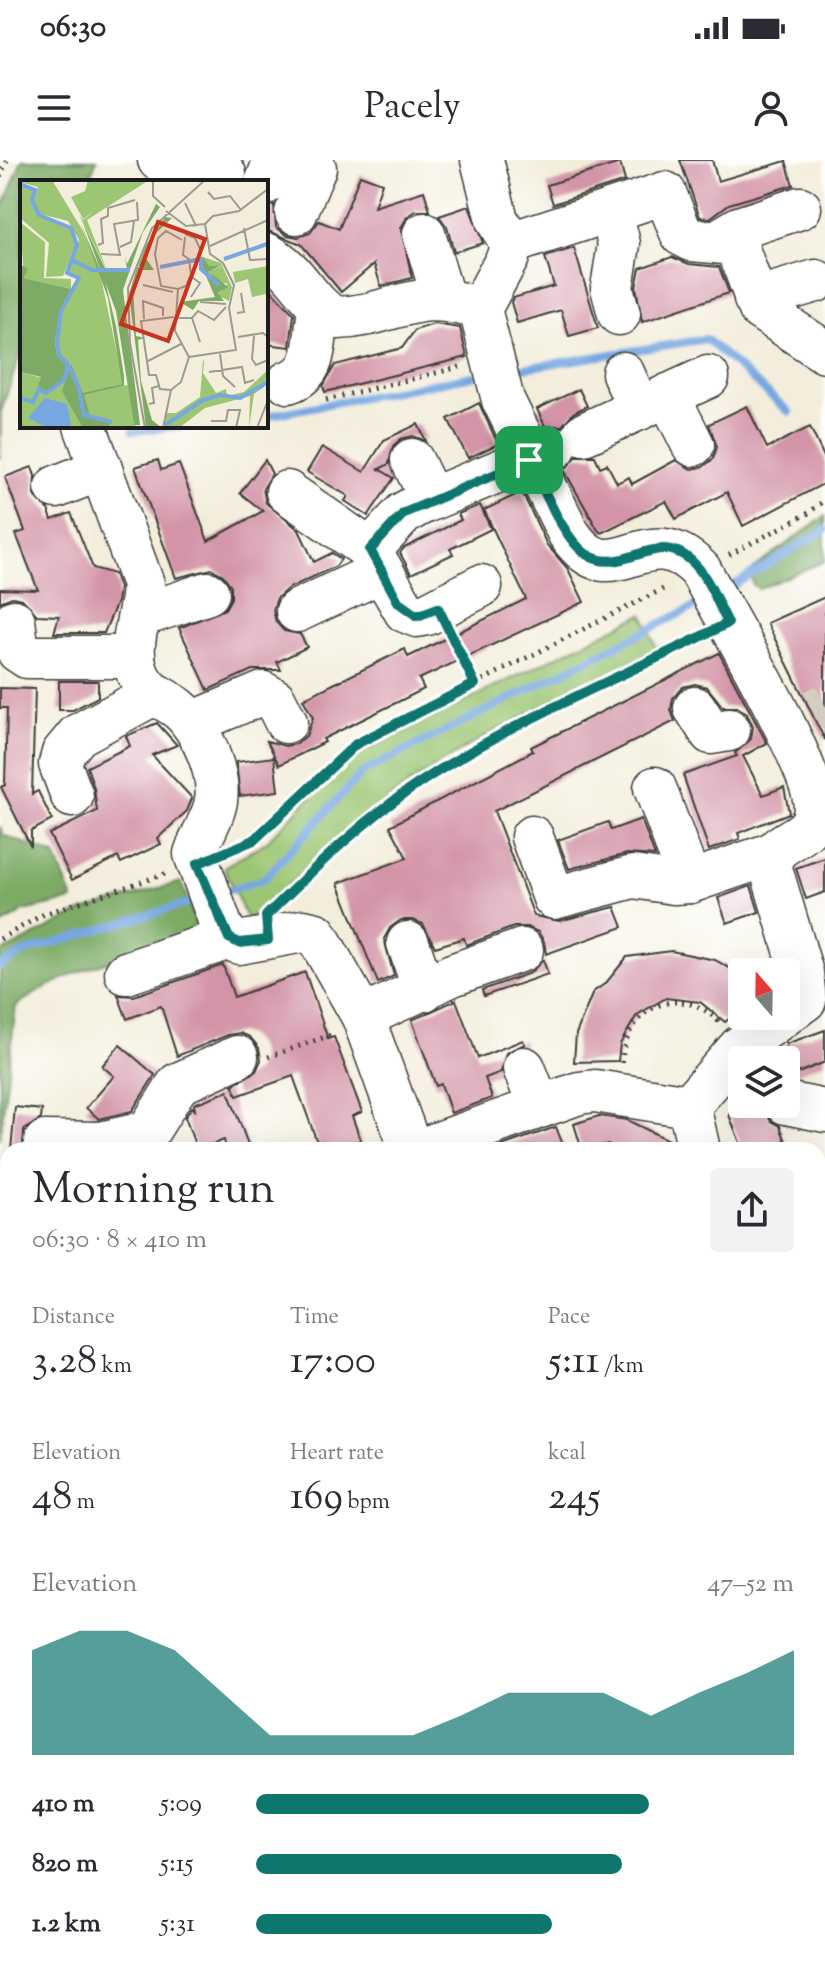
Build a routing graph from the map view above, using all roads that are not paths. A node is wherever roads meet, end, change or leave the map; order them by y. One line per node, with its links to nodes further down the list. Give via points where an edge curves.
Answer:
1 (159, 160): 4 (street, via 179,171)
2 (482, 160): 12 (street, via 497,220)
3 (295, 164): 5 (street); 11 (street)
4 (226, 172)
5 (268, 182)
6 (665, 193): 8 (street); 10 (street, via 682,235)
7 (800, 208): 10 (street)
8 (611, 211): 12 (street); 17 (street, via 619,244 612,288)
9 (424, 234): 15 (street)
10 (719, 240): 14 (street, via 729,240 740,250)
11 (282, 241): 16 (street, via 291,269)
12 (511, 243): 15 (street, via 508,257)
13 (816, 281): 14 (street)
14 (755, 299): 18 (street, via 766,315)
15 (462, 303): 16 (street, via 414,301 369,330); 24 (street, via 492,359 503,400)
16 (320, 307): 20 (street, via 311,366 301,378)
17 (619, 314)
18 (825, 352)
19 (708, 377): 21 (street)
20 (303, 392)
21 (644, 392): 23 (street); 24 (street)
22 (86, 428): 26 (street)
23 (693, 445)
24 (556, 447): 29 (street); 42 (street, via 569,534 588,555 620,560 668,548 700,570 728,623 758,715 812,786)
25 (412, 460): 29 (street)
26 (101, 469): 27 (street); 34 (street, via 143,584)
27 (56, 487)
28 (287, 492): 30 (street, via 328,518)
29 (431, 499): 30 (street, via 404,513)
30 (376, 561): 31 (street, via 405,611 417,616); 33 (street)
31 (481, 586)
32 (208, 593): 34 (street)
33 (297, 611)
34 (140, 616): 36 (street)
35 (14, 621): 36 (street, via 18,651 27,657)
36 (134, 657): 37 (street)
37 (152, 695): 39 (street, via 174,705); 41 (street, via 69,743 60,764)
38 (286, 722): 39 (street, via 275,700 263,693)
39 (192, 723): 46 (street, via 215,780 216,796 195,854)
40 (655, 788): 45 (street)
41 (72, 796)
42 (819, 821): 44 (street)
43 (532, 837): 45 (street, via 554,898 633,877)
44 (771, 854): 45 (street); 49 (street, via 770,872)
45 (690, 882)
46 (222, 905): 50 (street); 52 (street, via 316,934)
47 (408, 943): 51 (street)
48 (522, 950): 51 (street)
49 (813, 969): 56 (street, via 805,1000 740,1047)
50 (126, 973)
51 (424, 990): 52 (street)
52 (363, 1017): 59 (street)
53 (237, 1057): 57 (street, via 178,1084)
54 (524, 1068): 55 (street)
55 (539, 1106): 56 (street, via 595,1091); 60 (street)
56 (689, 1106): 61 (street)
57 (158, 1140): 58 (street)
58 (120, 1142)
59 (408, 1142)
60 (441, 1142)
61 (697, 1142)

